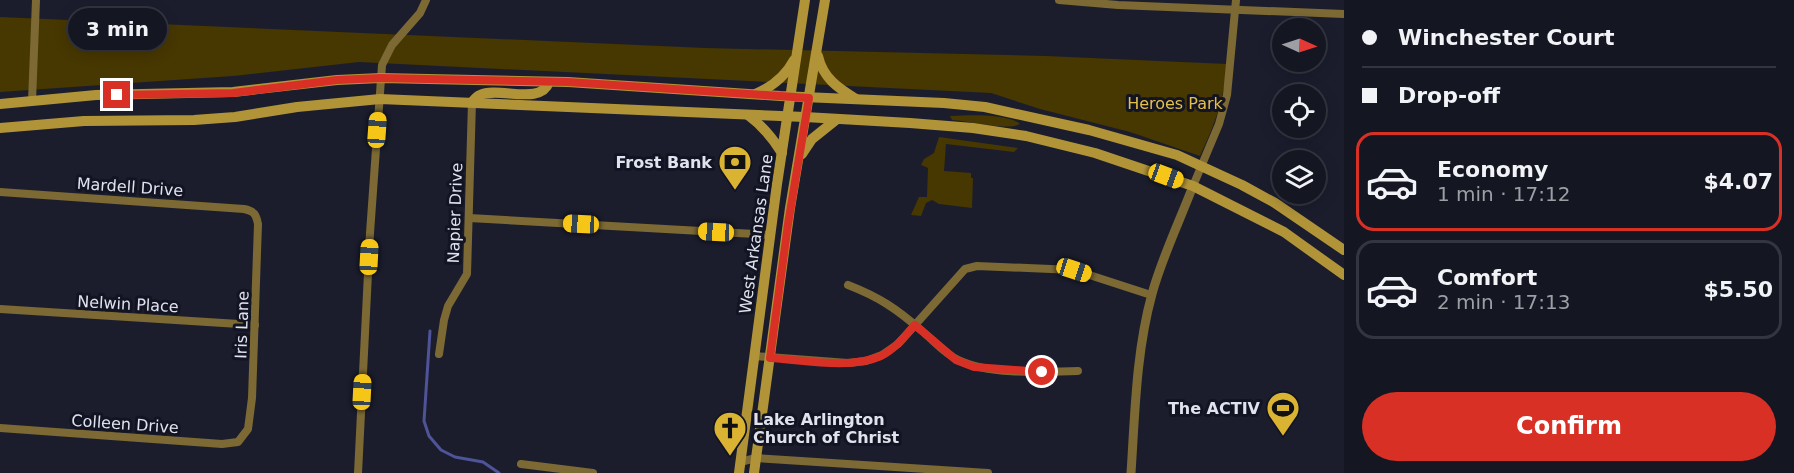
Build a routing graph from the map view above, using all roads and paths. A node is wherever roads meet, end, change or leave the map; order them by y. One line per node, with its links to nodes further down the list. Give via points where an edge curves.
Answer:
1 (36, 0): 19 (street)
2 (426, 0): 12 (street, via 420,13 392,45 382,65)
3 (805, 0): 10 (main road, West Arkansas Lane)
4 (825, 0): 11 (main road, West Arkansas Lane)
5 (1059, 0): 7 (street)
6 (1236, 0): 8 (street)
7 (1118, 2): 8 (street)
8 (1235, 10): 9 (street); 31 (street, via 1227,95)
9 (1344, 15)
10 (798, 52): 14 (main road, via 781,78); 15 (main road, West Arkansas Lane)
11 (817, 53): 16 (main road, West Arkansas Lane); 18 (main road, via 827,77)
12 (381, 78): 13 (main road); 17 (street); 19 (main road, via 233,93 96,95)
13 (549, 82): 14 (main road); 20 (main road, via 543,91 480,94)
14 (754, 95): 15 (main road)
15 (791, 97): 16 (main road); 24 (main road, West Arkansas Lane)
16 (809, 98): 18 (main road); 25 (main road, West Arkansas Lane)
17 (380, 99): 20 (main road); 27 (main road, via 235,117 84,121); 56 (street)
18 (856, 99): 23 (main road, via 986,107)
19 (32, 101): 21 (main road)
20 (472, 102): 22 (main road); 35 (street, Napier Drive)
21 (0, 104)
22 (747, 115): 24 (main road); 29 (main road, via 773,138)
23 (1033, 116): 28 (main road); 31 (main road, via 1130,141)
24 (788, 117): 25 (main road); 29 (main road, West Arkansas Lane)
25 (805, 117): 26 (main road); 30 (main road, West Arkansas Lane)
26 (838, 119): 28 (main road); 30 (main road, via 812,139)
27 (0, 128)
28 (1026, 136): 32 (main road, via 1095,153)
29 (782, 153): 36 (main road, West Arkansas Lane)
30 (800, 157): 42 (main road, West Arkansas Lane)
31 (1203, 166): 32 (street); 37 (main road, via 1275,203)
32 (1193, 186): 38 (main road, via 1284,232); 41 (street)
33 (0, 192): 34 (street, Mardell Drive, via 244,209)
34 (256, 215): 44 (street, Iris Lane)
35 (469, 219): 36 (street); 46 (street, Napier Drive, via 467,274 448,306)
36 (771, 235): 40 (main road, West Arkansas Lane)
37 (1344, 250)
38 (1344, 274)
39 (848, 285): 45 (street, via 882,300)
40 (763, 295): 42 (main road); 47 (main road, West Arkansas Lane)
41 (1151, 295): 45 (street, via 1074,270 977,266 965,269); 60 (street, via 1139,354)
42 (778, 297): 48 (main road, West Arkansas Lane)
43 (0, 309): 44 (street, Nelwin Place)
44 (255, 325): 51 (street, Iris Lane, via 252,398)
45 (915, 325): 48 (street, via 898,344 866,361); 49 (street, via 956,360 974,367)
46 (439, 354)
47 (755, 356): 48 (street); 54 (main road, West Arkansas Lane)
48 (770, 358): 52 (main road, West Arkansas Lane)
49 (1078, 371)
50 (0, 428): 51 (street, Colleen Drive, via 222,444 236,444)
51 (244, 435)
52 (756, 458): 54 (street); 55 (street); 58 (main road, West Arkansas Lane)
53 (521, 464): 57 (street)
54 (739, 467)
55 (944, 472): 59 (street)
56 (358, 473)
57 (593, 473)
58 (754, 473)
59 (988, 473)
60 (1131, 473)

